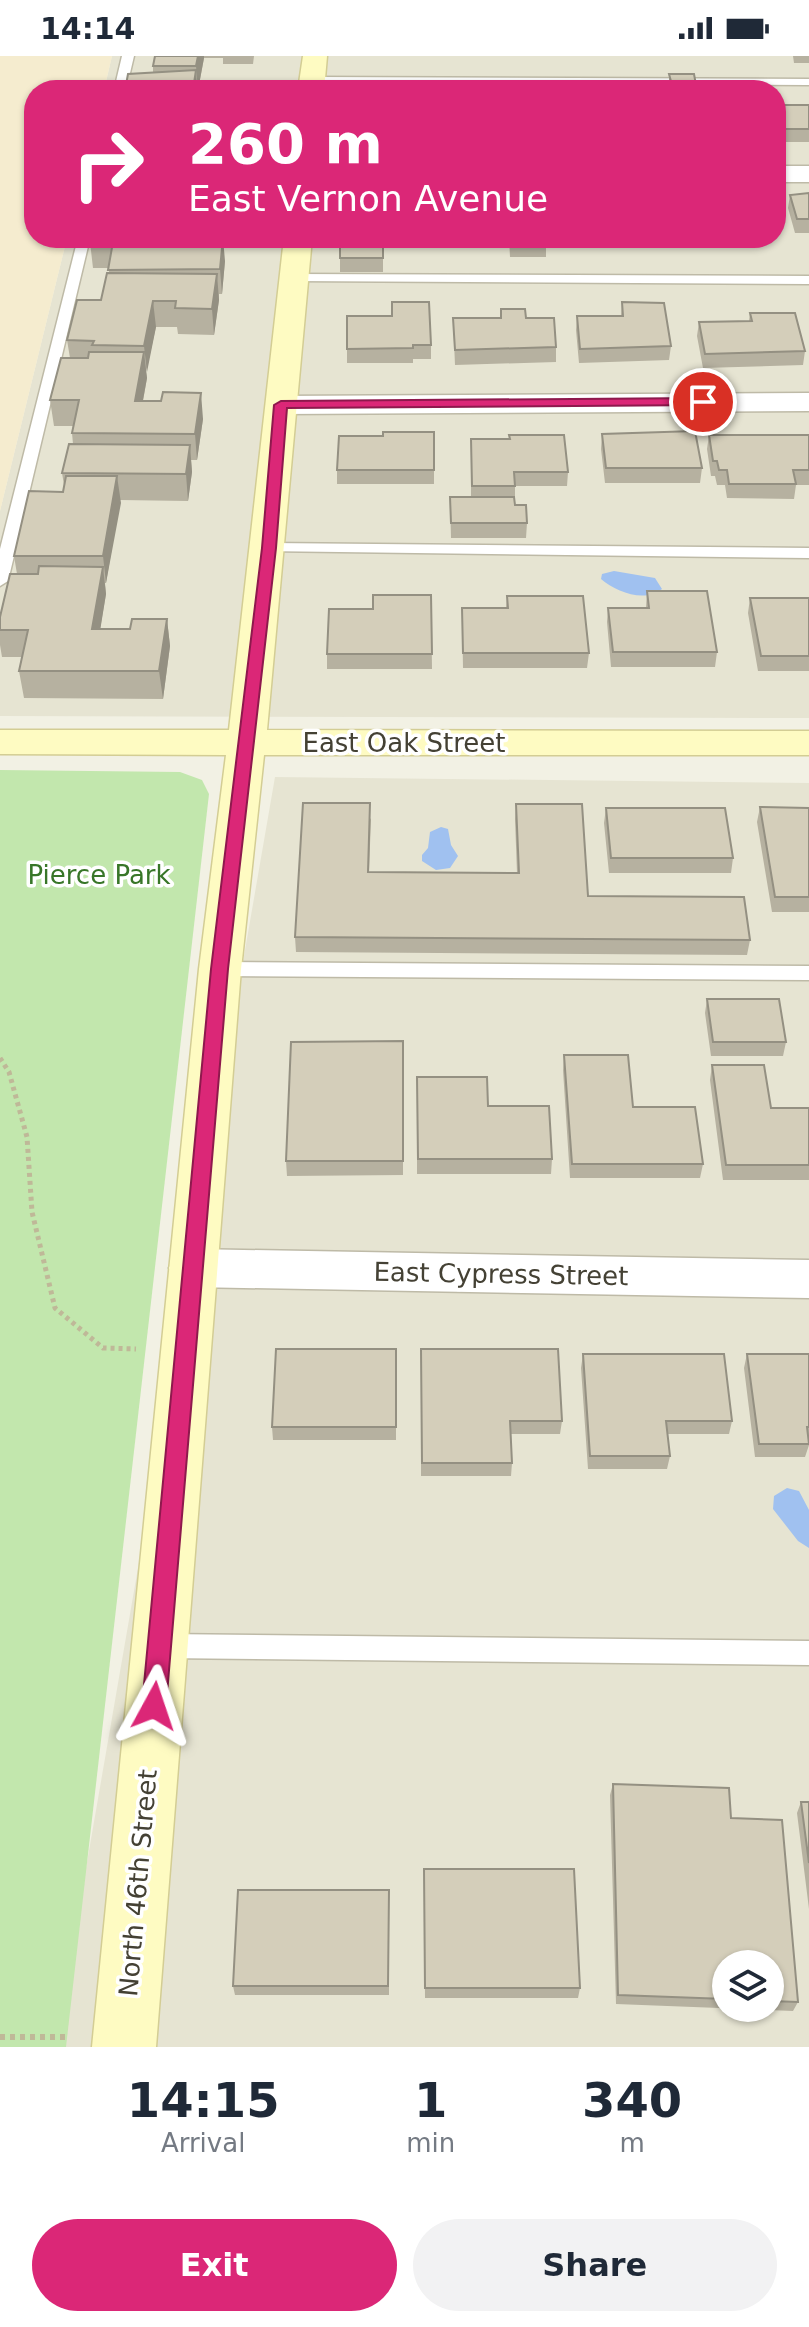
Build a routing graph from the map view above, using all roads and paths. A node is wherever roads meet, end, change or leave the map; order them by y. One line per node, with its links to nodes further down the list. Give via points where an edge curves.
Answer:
1 (128, 56): 3 (lane)
2 (313, 75): 4 (lane)
3 (122, 80)
4 (667, 80)
5 (786, 82): 6 (lane)
6 (809, 82)
7 (786, 174): 8 (street)
8 (809, 174)
9 (82, 248): 16 (lane)
10 (296, 257): 11 (lane); 13 (street, North 46th Street)
11 (809, 280)
12 (809, 402): 13 (street)
13 (281, 405): 14 (street, North 46th Street)
14 (269, 548): 15 (lane); 18 (street, North 46th Street)
15 (809, 553)
16 (0, 581)
17 (0, 742): 18 (street, East Oak Street)
18 (244, 743): 19 (street, East Oak Street); 20 (street, North 46th Street)
19 (809, 743)
20 (220, 969): 21 (lane); 23 (street, North 46th Street)
21 (809, 973)
22 (0, 1058): 25 (path, via 27,1137 32,1212 55,1308 103,1348)
23 (192, 1268): 24 (street, East Cypress Street); 26 (street, North 46th Street)
24 (809, 1279)
25 (137, 1349)
26 (159, 1646): 27 (lane); 29 (street, North 46th Street)
27 (809, 1653)
28 (0, 2037): 29 (path)
29 (124, 2042)

